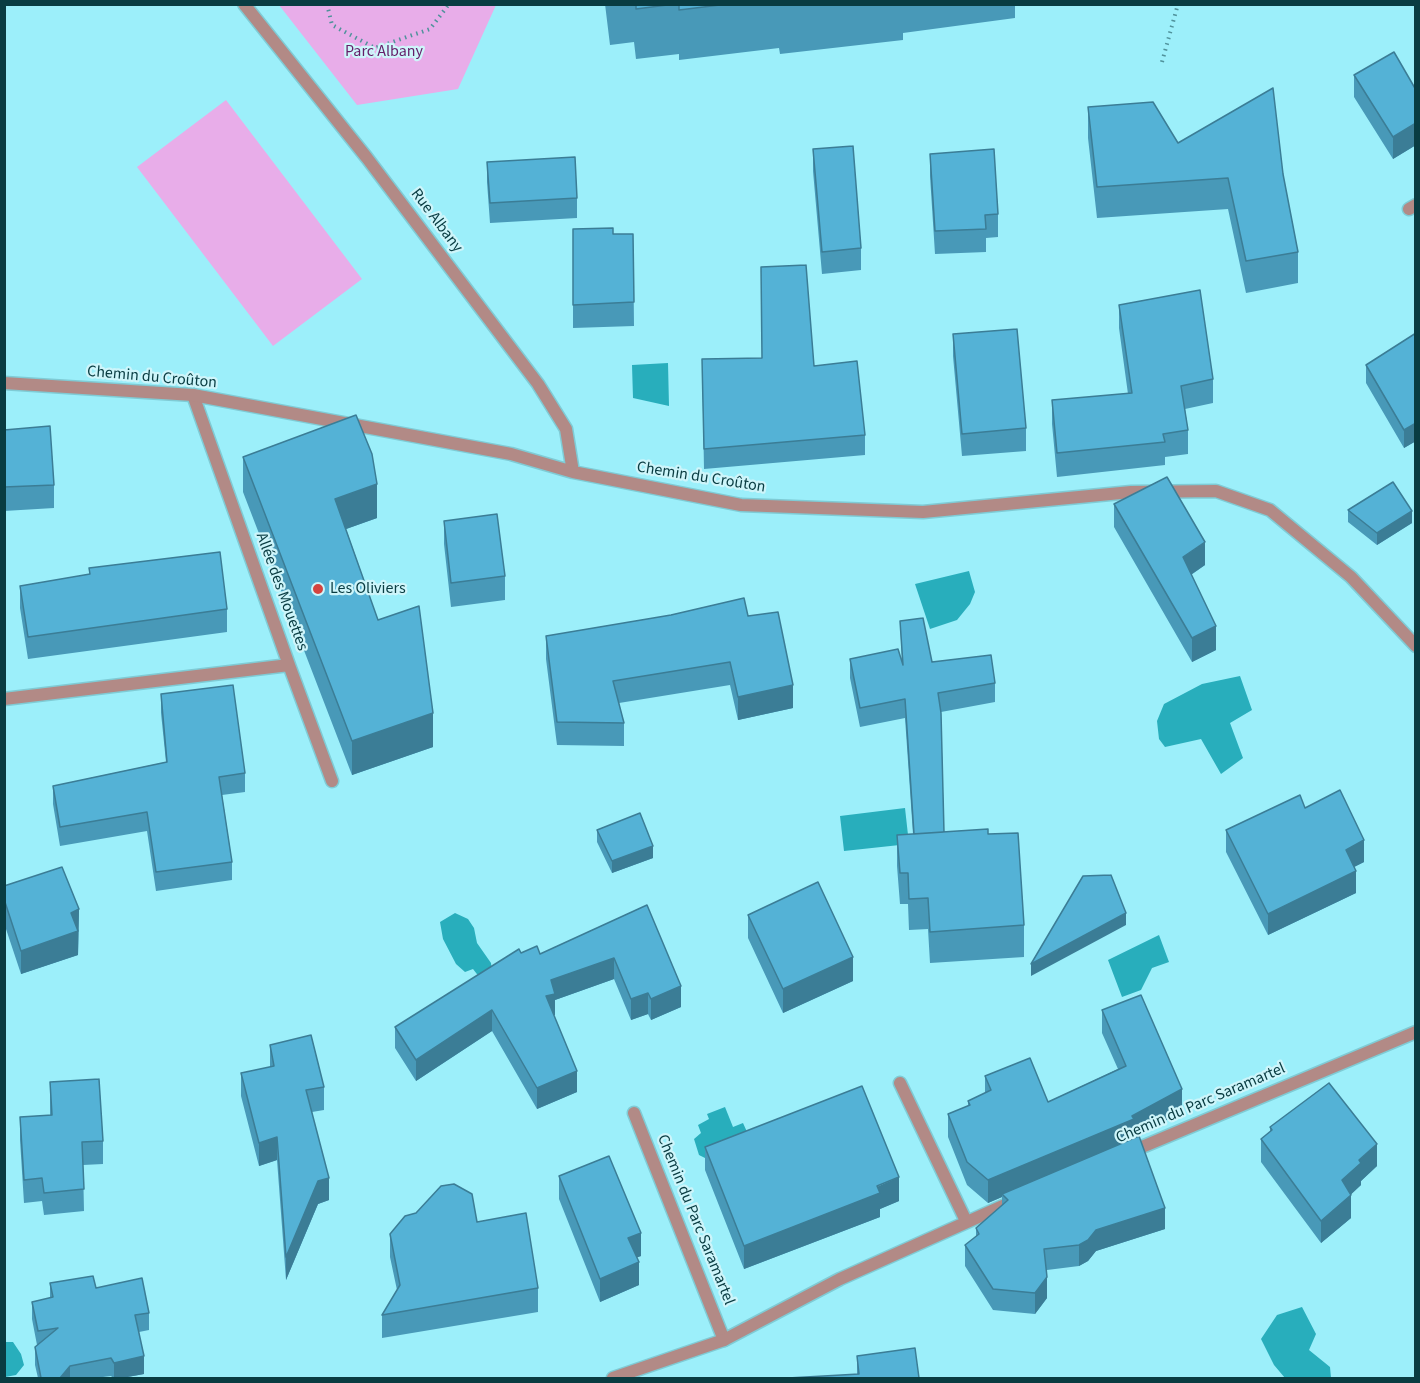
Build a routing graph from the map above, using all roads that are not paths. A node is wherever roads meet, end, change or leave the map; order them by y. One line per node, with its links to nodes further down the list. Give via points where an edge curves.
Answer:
1 (244, 4): 4 (street, Rue Albany, via 367,158 538,384 566,429)
2 (4, 383): 3 (street, Chemin du Croûton)
3 (193, 395): 4 (street, Chemin du Croûton, via 511,454); 6 (street, Allée des Mouettes)
4 (573, 472): 5 (street, Chemin du Croûton, via 741,505 923,512 1131,492 1216,491 1270,510 1351,577)
5 (1416, 645)
6 (289, 665): 7 (street, Allée des Mouettes); 8 (street)
7 (4, 699)
8 (332, 781)
9 (1416, 1032): 12 (street, Chemin du Parc Saramartel)
10 (900, 1083): 14 (street)
11 (634, 1113): 15 (street, Chemin du Parc Saramartel)
12 (1120, 1156)
13 (1021, 1198): 14 (street)
14 (966, 1221): 15 (street, via 840,1279)
15 (724, 1340): 16 (street)
16 (613, 1378)

